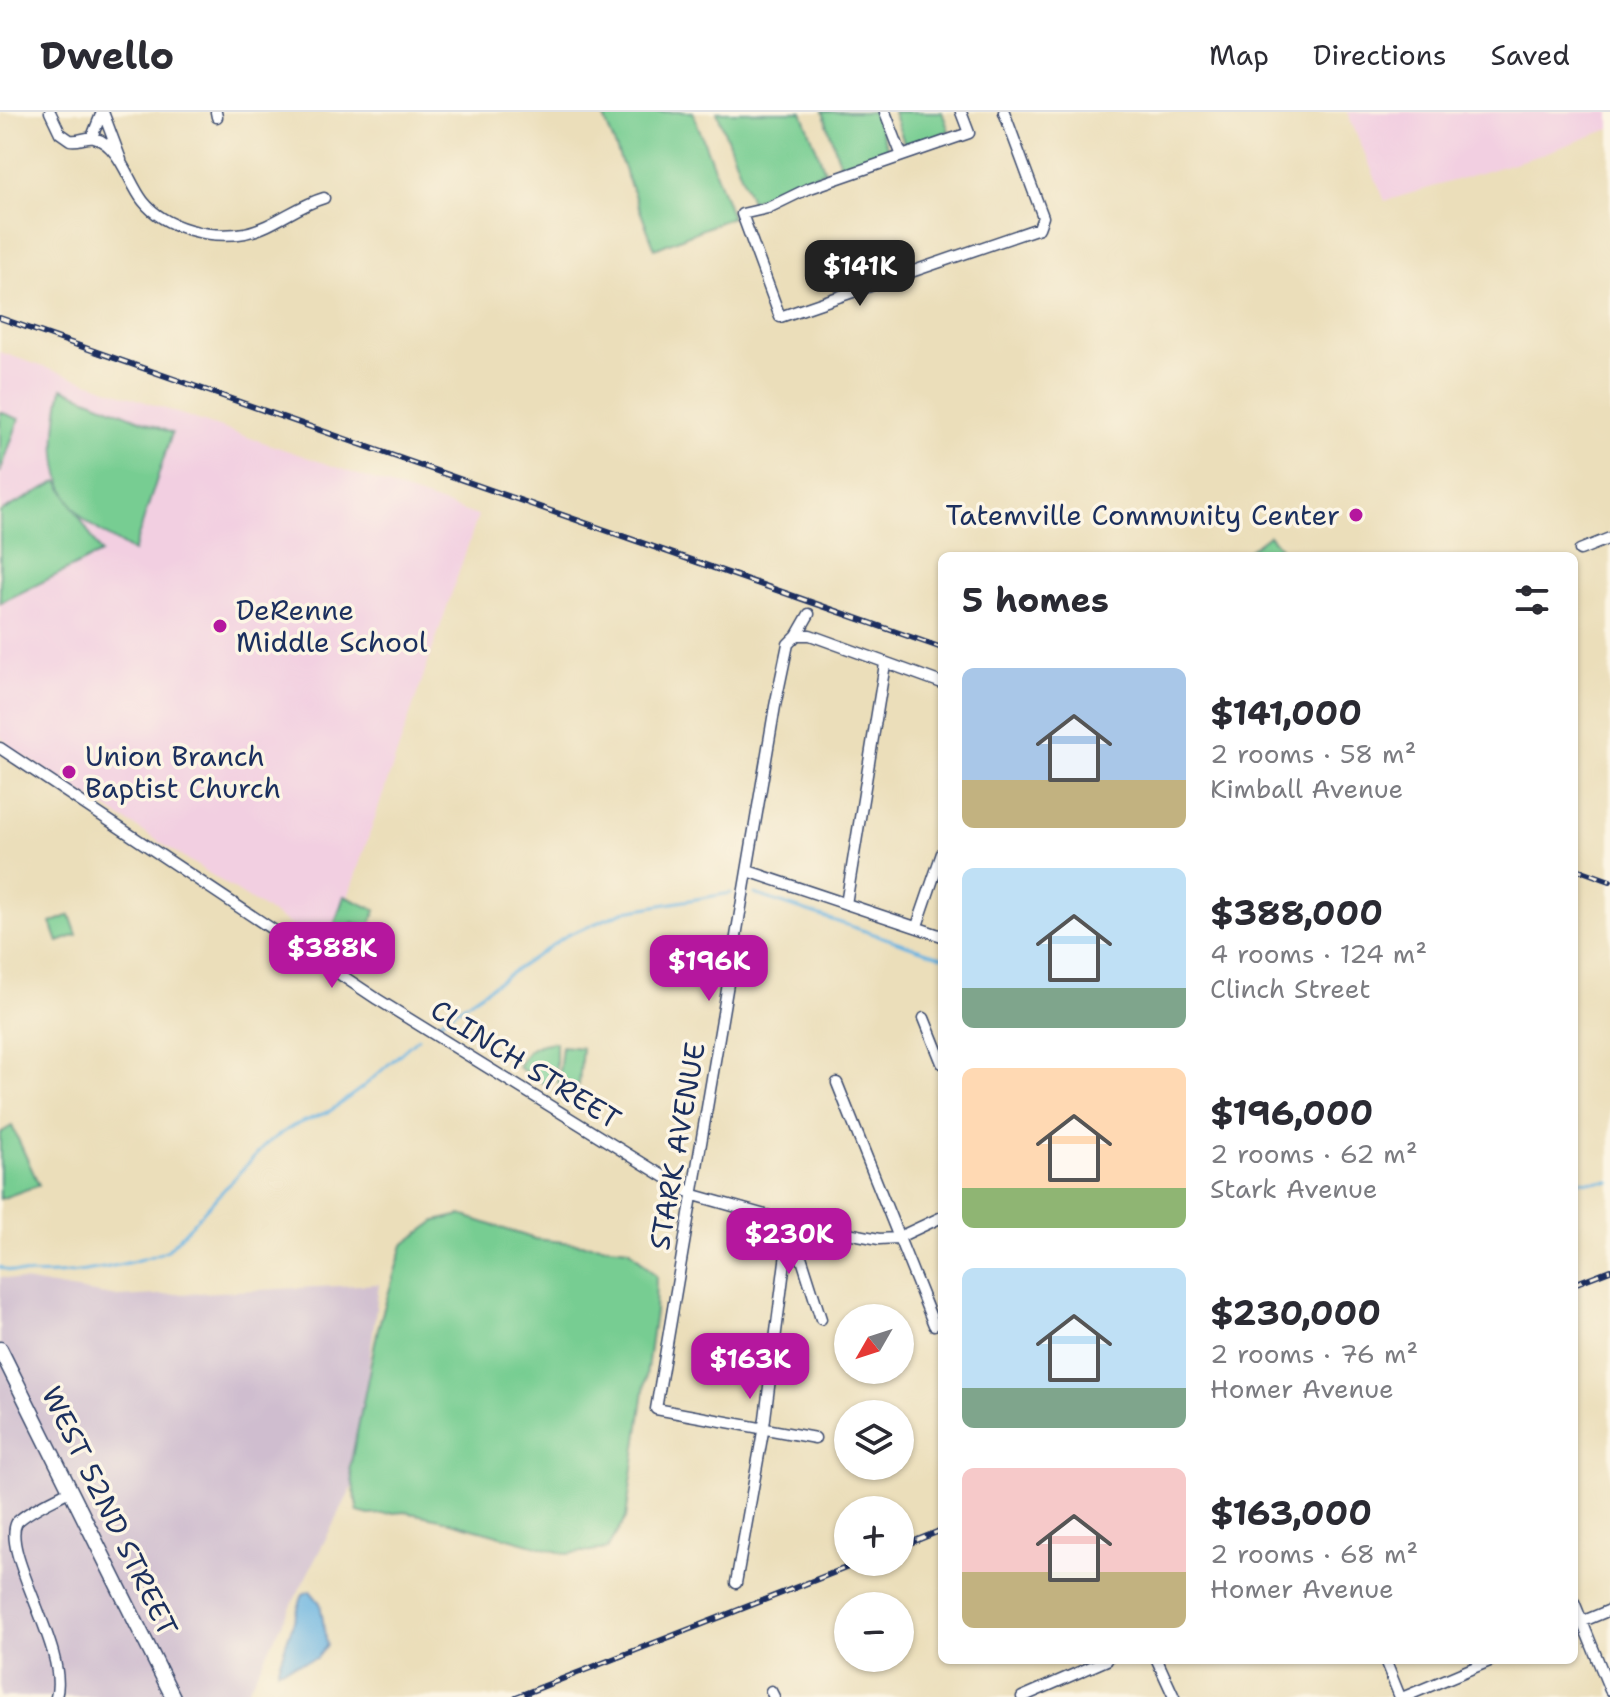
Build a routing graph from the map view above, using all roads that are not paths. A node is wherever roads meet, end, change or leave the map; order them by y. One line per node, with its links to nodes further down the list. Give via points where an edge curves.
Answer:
1 (50, 112): 6 (street, via 60,133 70,140)
2 (103, 112): 6 (street); 8 (street)
3 (885, 112): 7 (street)
4 (961, 112): 7 (street, via 969,133)
5 (1004, 112): 7 (street, via 1043,223 1032,233 780,317 742,214)
6 (92, 137): 8 (street)
7 (902, 156)
8 (121, 162): 9 (street, via 144,202 166,221 191,230 246,233)
9 (324, 198)
10 (1610, 538): 11 (street)
11 (1580, 550)
12 (809, 614): 13 (street, STARK AVENUE)
13 (797, 635): 14 (street, via 810,635); 18 (street, STARK AVENUE, via 788,644)
14 (885, 664): 15 (street); 19 (street)
15 (938, 682)
16 (2, 754): 25 (street, CLINCH STREET, via 377,999)
17 (938, 865): 20 (street)
18 (748, 871): 19 (street); 25 (street, STARK AVENUE)
19 (846, 904): 20 (street)
20 (917, 926): 21 (street)
21 (938, 934)
22 (924, 1018): 23 (street)
23 (938, 1053)
24 (837, 1083): 28 (street)
25 (694, 1195): 27 (street, CLINCH STREET); 32 (street, STARK AVENUE, via 656,1409)
26 (938, 1219): 28 (street, CLINCH STREET)
27 (790, 1222): 28 (street, CLINCH STREET); 29 (street); 32 (street)
28 (897, 1238): 30 (street)
29 (821, 1319)
30 (934, 1325)
31 (0, 1349): 34 (main road, WEST 52ND STREET)
32 (764, 1426): 33 (street); 35 (street)
33 (815, 1438)
34 (71, 1490): 43 (street, via 16,1523 10,1537 13,1562 60,1676); 44 (main road, WEST 52ND STREET)
35 (736, 1583)
36 (1610, 1610): 37 (street)
37 (1578, 1623): 42 (street)
38 (1098, 1664): 45 (street)
39 (1159, 1664): 46 (street)
40 (1387, 1664): 47 (street)
41 (1482, 1664): 47 (street)
42 (1610, 1690)
43 (56, 1697)
44 (173, 1697)
45 (1022, 1697)
46 (1174, 1697)
47 (1402, 1697)

